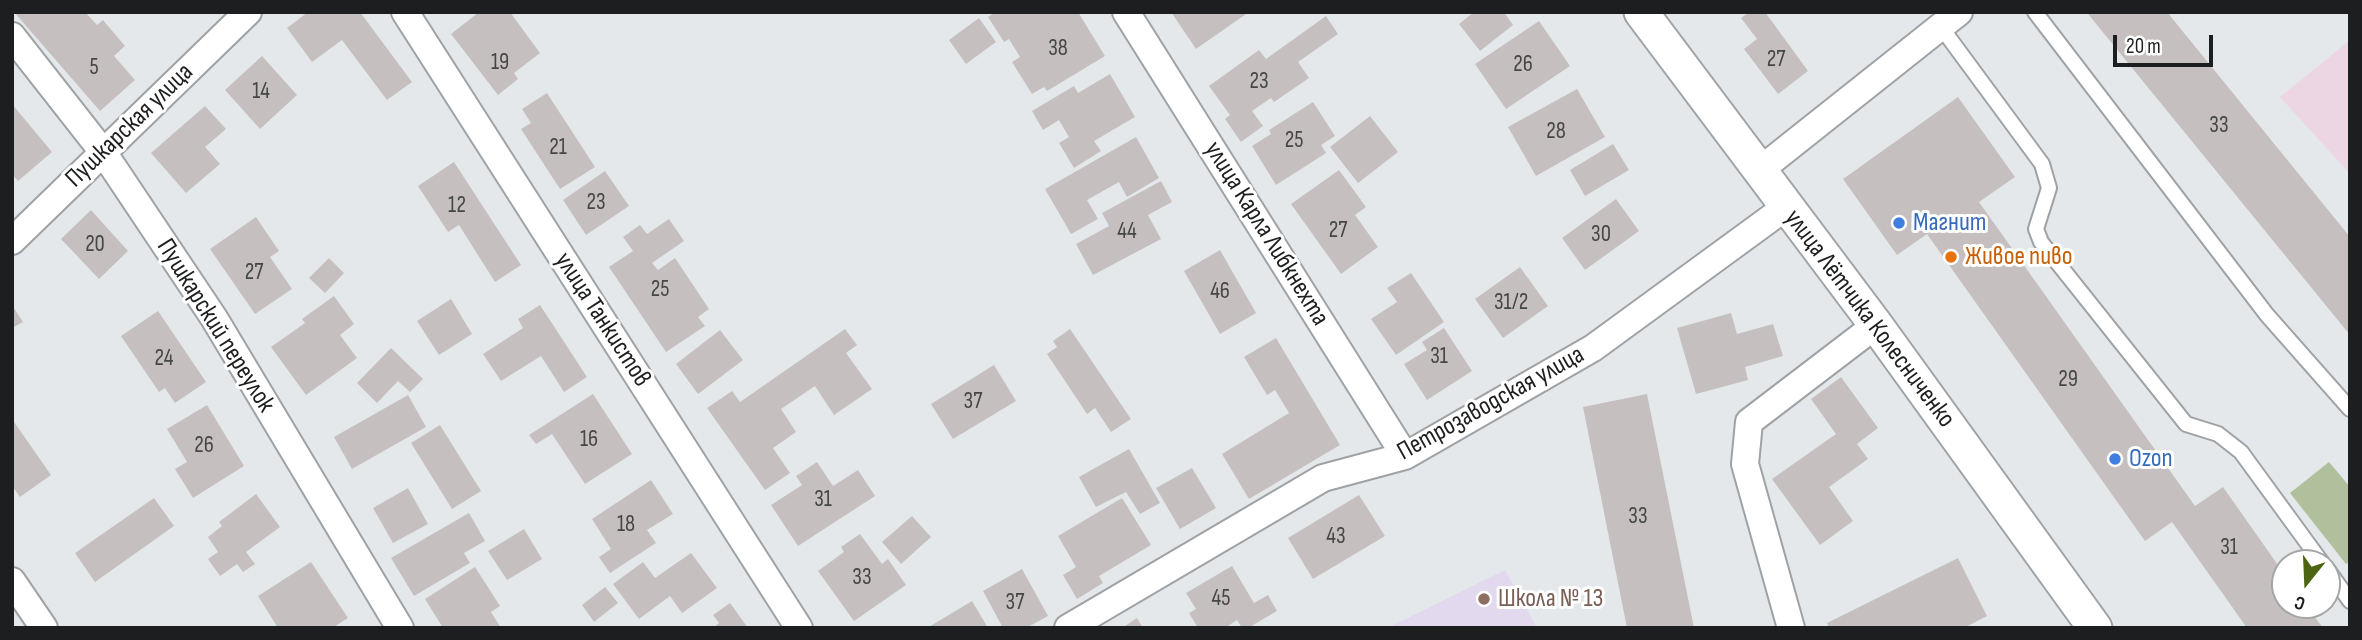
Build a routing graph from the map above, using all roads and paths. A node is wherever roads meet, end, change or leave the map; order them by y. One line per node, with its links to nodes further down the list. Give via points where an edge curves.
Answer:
1 (248, 12): 8 (street, Пушкарская улица)
2 (405, 12): 19 (street, улица Танкистов)
3 (1126, 12): 14 (street, улица Карла Либкнехта)
4 (1641, 12): 9 (street, улица Лётчика Колесниченко)
5 (2035, 12): 13 (lane, via 2267,315)
6 (1950, 19): 9 (street); 15 (lane, via 2042,164 2049,188 2036,229 2040,242 2186,424 2218,434 2241,452)
7 (12, 36): 8 (street, Пушкарский переулок)
8 (103, 152): 11 (street, Пушкарская улица); 18 (street, Пушкарский переулок, via 214,318)
9 (1760, 170): 10 (street, улица Лётчика Колесниченко)
10 (1786, 207): 12 (street, улица Лётчика Колесниченко); 14 (street, Петрозаводская улица, via 1593,348)
11 (12, 241)
12 (1876, 325): 21 (street, via 1749,422 1745,464); 22 (street, улица Лётчика Колесниченко)
13 (2350, 409)
14 (1405, 456): 20 (street, Петрозаводская улица, via 1323,478)
15 (2312, 549)
16 (12, 580): 17 (street)
17 (44, 628)
18 (400, 628)
19 (799, 628)
20 (1068, 628)
21 (1791, 628)
22 (2095, 628)

